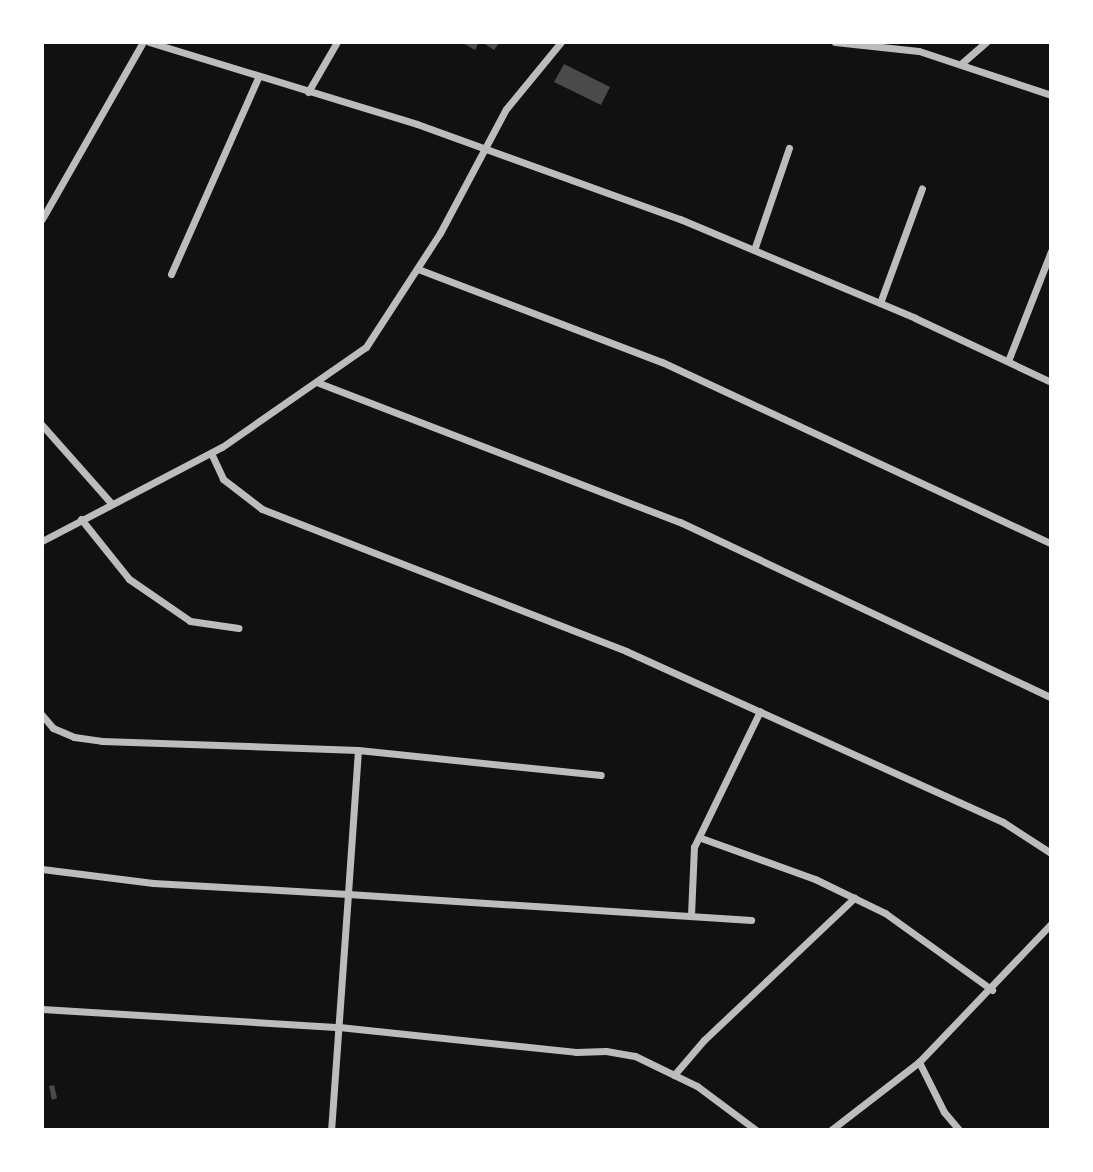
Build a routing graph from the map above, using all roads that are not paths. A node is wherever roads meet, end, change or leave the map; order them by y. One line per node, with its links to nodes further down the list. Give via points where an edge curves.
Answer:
1 (143, 42): 16 (street)
2 (149, 42): 8 (street)
3 (177, 42): 8 (street)
4 (337, 42): 11 (street)
5 (561, 42): 14 (street, via 506,109)
6 (835, 42): 9 (street, via 919,51)
7 (986, 42): 9 (street)
8 (173, 51): 10 (street)
9 (962, 63): 12 (street)
10 (258, 78): 11 (street); 20 (street)
11 (308, 92): 14 (street)
12 (1051, 95)
13 (789, 148): 17 (street)
14 (485, 149): 17 (street); 19 (street)
15 (922, 188): 21 (street)
16 (43, 215)
17 (754, 250): 21 (street)
18 (1051, 251): 22 (street)
19 (418, 269): 24 (street, via 366,347); 30 (street, via 662,362)
20 (171, 274)
21 (880, 303): 22 (street)
22 (1008, 362): 23 (street)
23 (1051, 382)
24 (319, 383): 26 (street); 32 (street, via 680,522)
25 (42, 425): 27 (street)
26 (211, 453): 27 (street); 33 (street, via 223,479 262,509 626,651)
27 (111, 503): 28 (street)
28 (81, 519): 29 (street); 31 (street, via 129,579 190,621)
29 (42, 541)
30 (1051, 542)
31 (238, 628)
32 (1051, 697)
33 (760, 711): 37 (street); 38 (street, via 1003,822)
34 (42, 715): 35 (street, via 53,728 102,741)
35 (358, 750): 36 (street); 40 (street)
36 (601, 775)
37 (701, 838): 41 (street); 42 (street, via 694,847)
38 (1051, 853)
39 (42, 869): 40 (street, via 153,883)
40 (348, 894): 42 (street); 49 (street)
41 (854, 898): 47 (street, via 933,944); 51 (street, via 704,1040)
42 (691, 915): 43 (street)
43 (751, 920)
44 (1051, 925): 45 (street)
45 (1043, 934): 46 (street); 47 (street)
46 (1051, 942)
47 (992, 990): 50 (street)
48 (42, 1009): 49 (street)
49 (339, 1027): 51 (street, via 576,1052 606,1051 635,1056); 52 (street)
50 (919, 1062): 54 (street); 55 (street, via 944,1112)
51 (674, 1075): 53 (street, via 697,1086)
52 (331, 1130)
53 (756, 1130)
54 (831, 1130)
55 (959, 1130)

